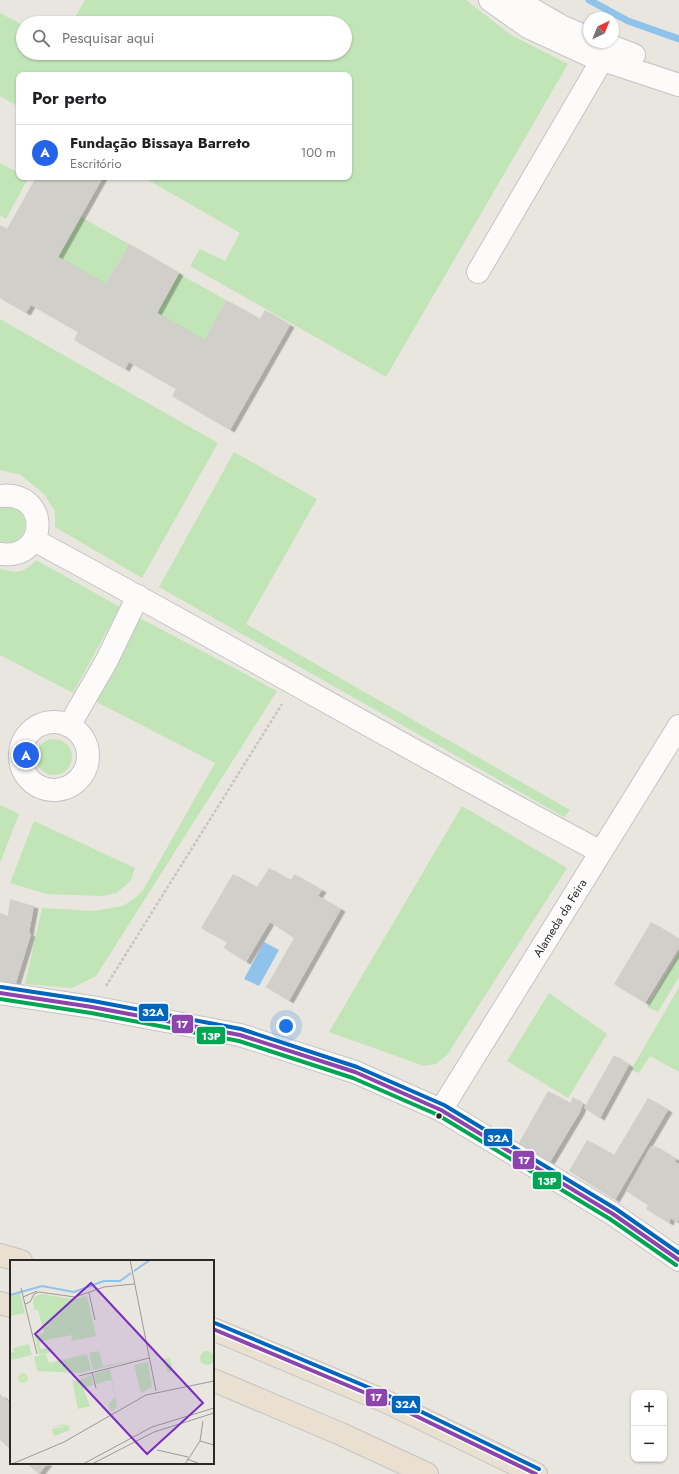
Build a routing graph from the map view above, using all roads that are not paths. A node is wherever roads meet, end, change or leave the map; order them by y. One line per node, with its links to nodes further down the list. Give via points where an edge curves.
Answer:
1 (490, 0): 4 (street, via 528,27)
2 (516, 0): 3 (street)
3 (583, 35)
4 (601, 51): 5 (street, via 617,50); 6 (street); 7 (street)
5 (679, 70)
6 (679, 85)
7 (478, 272)
8 (0, 496): 9 (street, via 9,494 20,497 35,510 38,530)
9 (34, 540): 10 (street, via 20,553); 11 (street)
10 (0, 554)
11 (138, 596): 12 (street, via 107,660); 14 (street)
12 (69, 726)
13 (679, 726): 14 (street, Alameda da Feira)
14 (601, 852): 16 (street, Alameda da Feira)
15 (0, 993): 16 (street, via 92,1007 240,1035 355,1072)
16 (441, 1110): 19 (street, via 613,1214)
17 (0, 1255): 18 (highway)
18 (18, 1260)
19 (679, 1260)
20 (0, 1303): 21 (highway)
21 (10, 1306)
22 (214, 1329): 25 (highway, via 386,1402)
23 (214, 1380): 24 (highway, via 341,1434)
24 (427, 1474)
25 (536, 1474)

